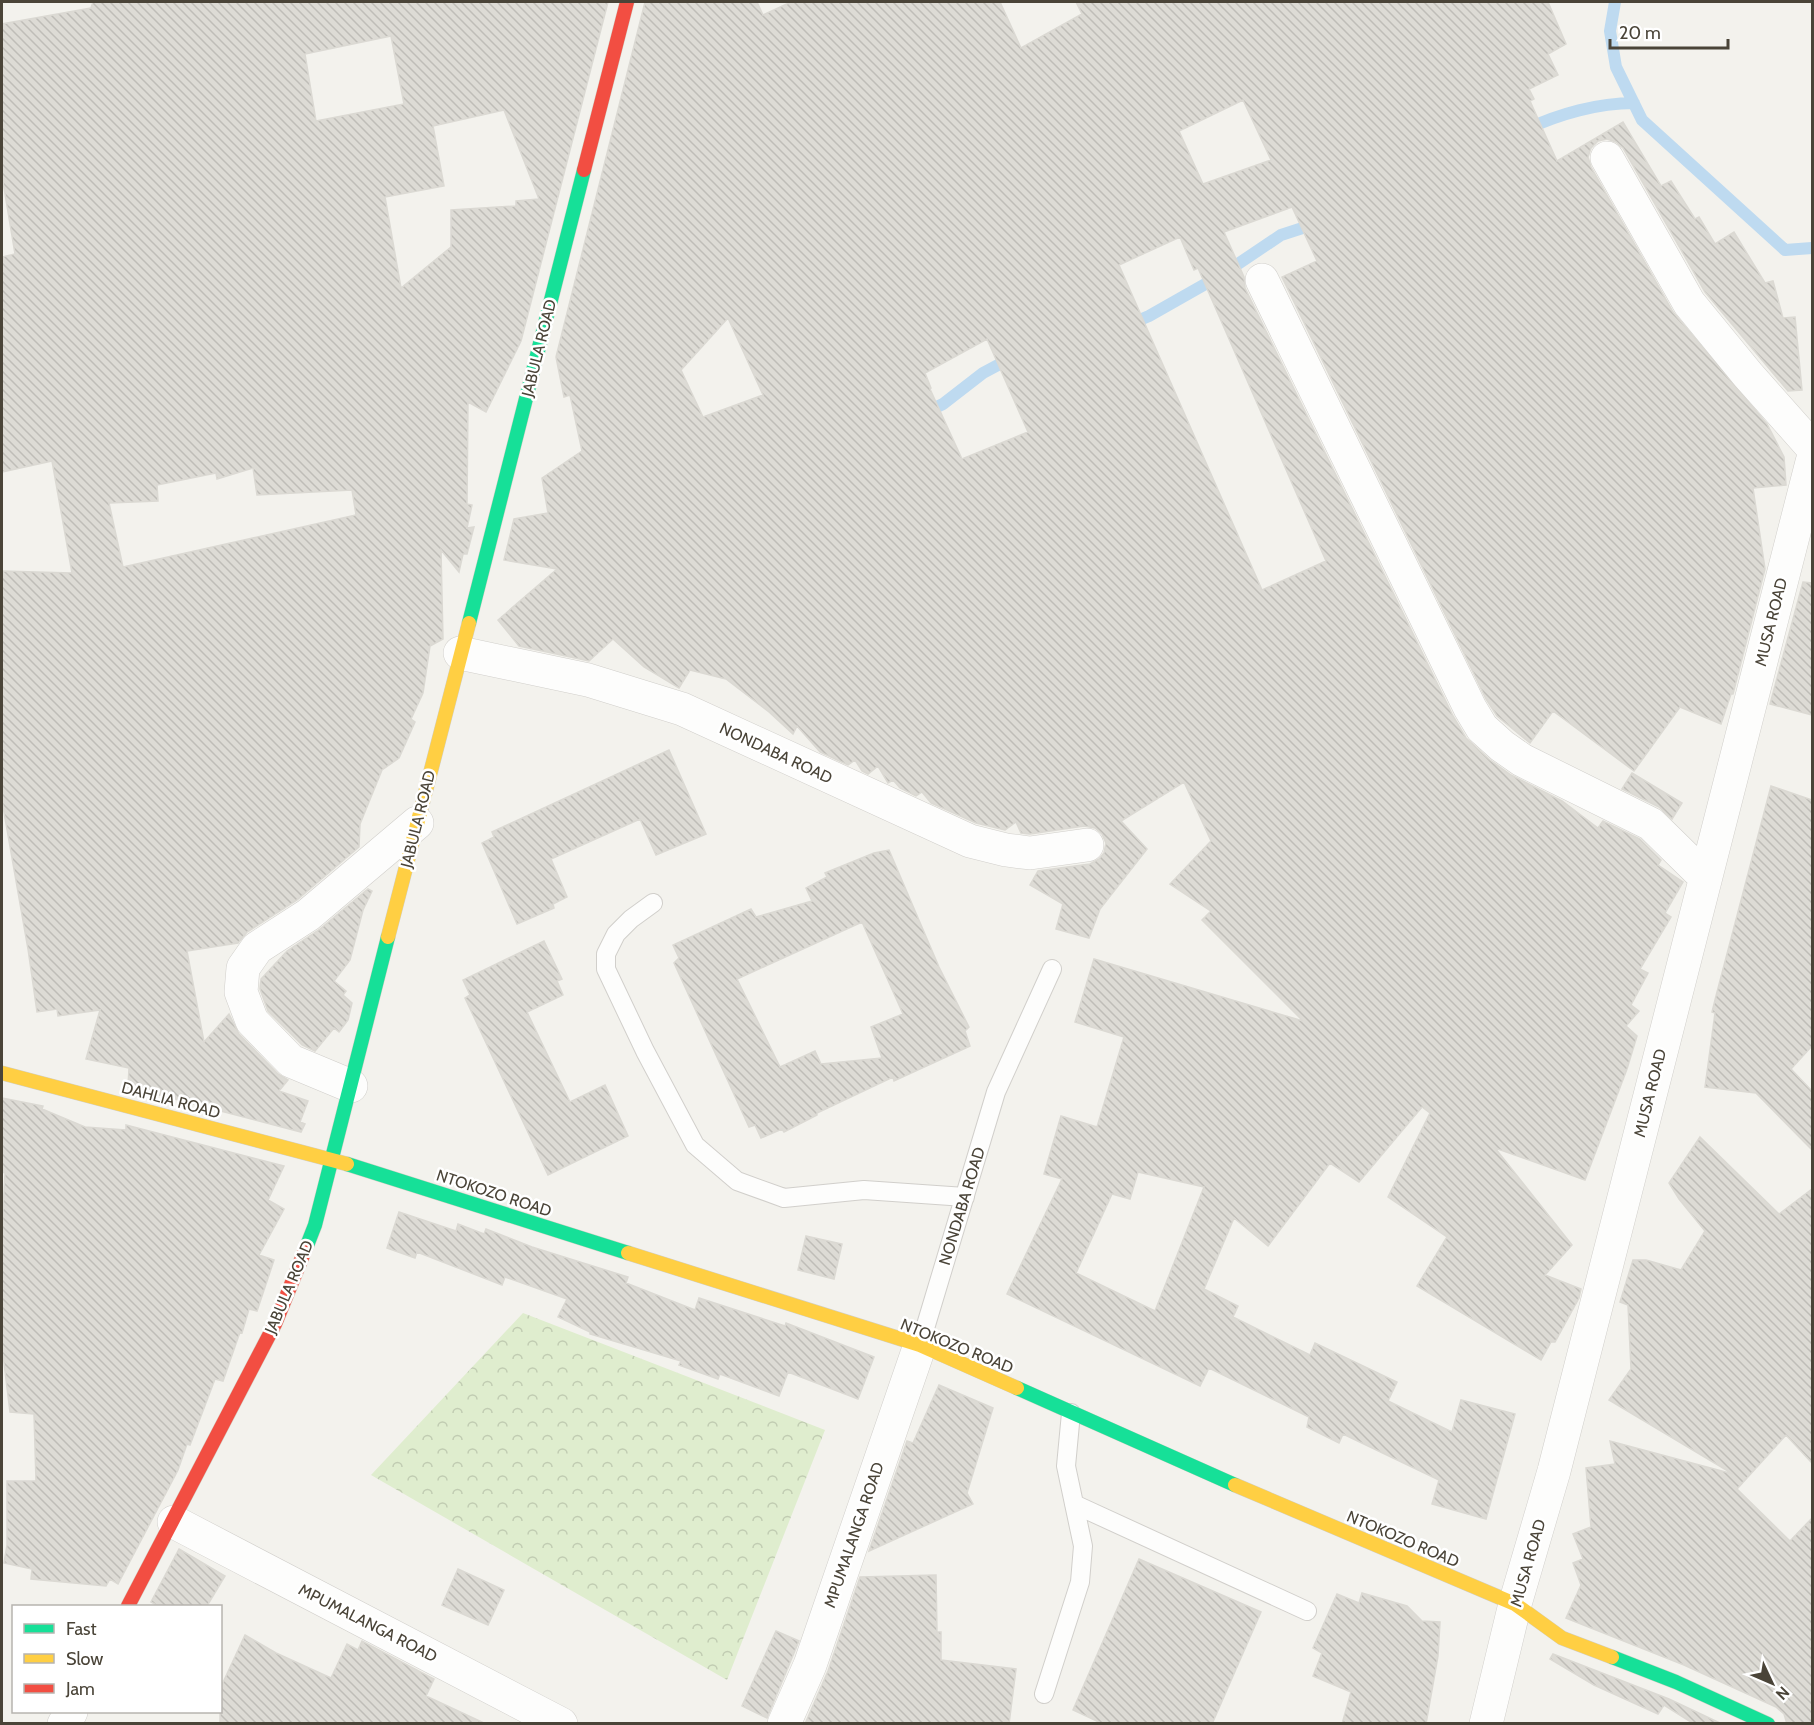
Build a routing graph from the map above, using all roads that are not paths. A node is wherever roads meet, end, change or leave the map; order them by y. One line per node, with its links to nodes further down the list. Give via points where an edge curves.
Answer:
1 (627, 2): 6 (street, JABULA ROAD)
2 (1607, 158): 4 (street, via 1689,303)
3 (1262, 280): 9 (street, via 1482,728 1522,760 1651,824)
4 (1812, 447)
5 (1812, 462): 9 (street, MUSA ROAD)
6 (460, 653): 7 (street, JABULA ROAD); 8 (street, NONDABA ROAD, via 588,680 682,709 970,841 1030,853)
7 (417, 823): 13 (street, JABULA ROAD); 13 (street, via 308,915 257,948 243,968 241,992 252,1021 291,1061)
8 (1088, 845)
9 (1705, 877): 20 (street, MUSA ROAD, via 1557,1459)
10 (653, 903): 15 (lane, via 616,934 606,954 606,969 694,1144 738,1181 784,1198 864,1190)
11 (1052, 969): 15 (lane, NONDABA ROAD, via 996,1092)
12 (2, 1072): 14 (street, DAHLIA ROAD)
13 (351, 1086): 14 (street, JABULA ROAD)
14 (332, 1160): 16 (street, NTOKOZO ROAD); 19 (street, JABULA ROAD, via 315,1225 275,1324)
15 (965, 1197): 16 (lane, NONDABA ROAD)
16 (920, 1345): 17 (street, NTOKOZO ROAD); 25 (street, MPUMALANGA ROAD, via 810,1665)
17 (1071, 1413): 18 (lane, via 1066,1466); 20 (street, NTOKOZO ROAD)
18 (1074, 1504): 22 (lane); 23 (lane, via 1083,1546 1080,1582)
19 (174, 1522): 21 (street, JABULA ROAD); 24 (street, MPUMALANGA ROAD)
20 (1515, 1604): 26 (street, MUSA ROAD); 27 (street, NTOKOZO ROAD, via 1562,1638 1676,1682)
21 (129, 1605)
22 (1307, 1611)
23 (1044, 1694)
24 (561, 1724)
25 (784, 1724)
26 (1486, 1724)
27 (1768, 1724)

